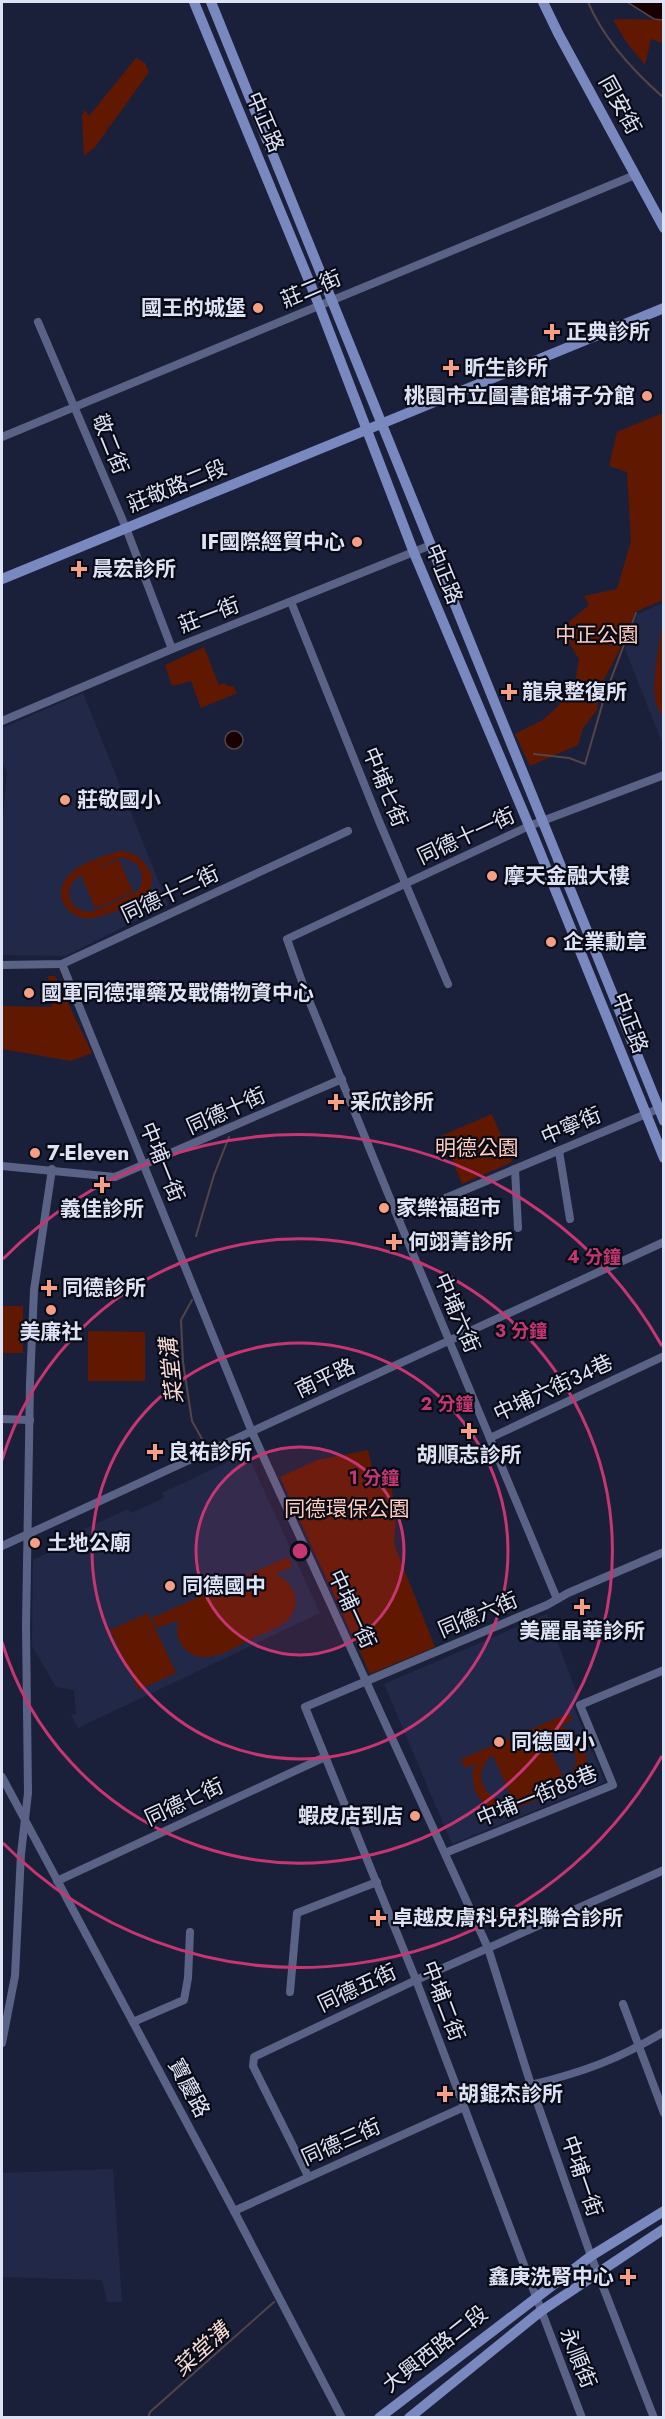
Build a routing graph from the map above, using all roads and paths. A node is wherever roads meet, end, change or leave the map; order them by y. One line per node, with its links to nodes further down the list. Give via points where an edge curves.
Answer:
1 (194, 2): 7 (street, 中正路)
2 (212, 2): 6 (street, 中正路)
3 (543, 2): 4 (street, 同安街)
4 (635, 175): 5 (street, 同安街); 6 (street, 莊二街)
5 (663, 228)
6 (332, 300): 7 (street, 莊二街); 11 (street, 中正路)
7 (319, 305): 10 (street, 莊二街); 12 (street, 中正路)
8 (663, 308): 11 (street, 莊敬路二段)
9 (38, 322): 10 (street, 敬二街)
10 (75, 406): 13 (street, 莊二街); 14 (street, 敬二街)
11 (383, 424): 12 (street, 莊敬路二段); 15 (street, 中正路)
12 (368, 430): 14 (street, 莊敬路二段); 16 (street, 中正路)
13 (2, 437)
14 (126, 528): 17 (street, 莊敬路二段); 19 (street, 敬二街)
15 (431, 545): 16 (street, 莊一街); 22 (street, 中正路)
16 (414, 553): 18 (street, 莊一街); 23 (street, 中正路)
17 (2, 579)
18 (291, 602): 19 (street, 莊一街); 25 (street, 中埔七街)
19 (172, 649): 20 (street, 莊一街)
20 (2, 721)
21 (663, 775): 22 (street, 同德十一街)
22 (543, 822): 23 (street, 同德十一街); 31 (street, 中正路)
23 (529, 826): 25 (street, 同德十一街); 32 (street, 中正路)
24 (348, 831): 28 (street, 同德十二街)
25 (405, 885): 26 (street, 同德十一街); 29 (street, 中埔七街)
26 (287, 939): 30 (street, 中埔六街)
27 (2, 964): 28 (street, 同德十二街)
28 (62, 964): 37 (street, 中埔一街)
29 (448, 984)
30 (342, 1079): 37 (street, 同德十街); 40 (street, 中埔六街)
31 (658, 1109): 32 (street, 中寧街); 33 (street, 中正路)
32 (645, 1114): 34 (street, 中寧街); 35 (street, 中正路)
33 (663, 1121)
34 (559, 1150): 39 (street, 中寧街); 41 (street)
35 (663, 1158)
36 (2, 1166): 38 (street, 同德十街)
37 (144, 1166): 38 (street, 同德十街, via 115,1177); 48 (street, 中埔一街)
38 (52, 1169): 47 (street, via 34,1290)
39 (515, 1169): 40 (street, 中寧街); 42 (street)
40 (398, 1218): 44 (street, 中埔六街)
41 (570, 1219)
42 (518, 1228)
43 (663, 1242): 44 (street, 南平路)
44 (449, 1341): 48 (street, 南平路); 49 (street, 中埔六街)
45 (663, 1356): 49 (street, 中埔六街34巷)
46 (2, 1419): 47 (street)
47 (30, 1420): 50 (street)
48 (252, 1432): 50 (street, 南平路); 55 (street, 中埔一街)
49 (490, 1438): 53 (street, 中埔六街)
50 (27, 1536): 51 (street, 南平路); 59 (street)
51 (2, 1546)
52 (663, 1552): 53 (street, 同德六街)
53 (557, 1599): 55 (street, 同德六街)
54 (663, 1670): 60 (street, 中埔一街88巷, via 580,1705 613,1785)
55 (365, 1682): 56 (street, 同德六街); 60 (street, 中埔一街)
56 (305, 1707): 57 (street, 中埔二街)
57 (325, 1756): 62 (street, 同德七街); 63 (street, 中埔二街)
58 (2, 1777): 59 (street, 寶慶路)
59 (26, 1825): 62 (street, 寶慶路); 71 (street, via 15,1976)
60 (446, 1853): 65 (street, 中埔一街)
61 (663, 1872): 65 (street, 同德五街)
62 (57, 1881): 69 (street, 寶慶路)
63 (376, 1882): 66 (street, 中埔二街); 67 (street, via 297,1913)
64 (190, 1932): 69 (street, via 184,2000)
65 (488, 1948): 66 (street, 同德五街); 73 (street, 中埔一街)
66 (416, 1980): 74 (street, 中埔二街); 76 (street, 同德五街, via 254,2057 253,2066)
67 (290, 1992)
68 (623, 2004): 72 (street)
69 (133, 2022): 77 (street, 寶慶路)
70 (663, 2032): 72 (street)
71 (2, 2043)
72 (639, 2047): 73 (street, via 578,2074); 75 (street)
73 (531, 2085): 80 (street, 中埔一街)
74 (464, 2107): 76 (street, 同德三街); 82 (street, 中埔二街)
75 (663, 2113)
76 (308, 2176): 77 (street, 同德三街)
77 (234, 2211): 84 (street, 寶慶路)
78 (663, 2211): 80 (street, 大興西路二段)
79 (663, 2229): 81 (street, 大興西路二段)
80 (591, 2256): 81 (street, 中埔一街); 82 (street, 大興西路二段)
81 (597, 2272): 83 (street, 大興西路二段); 88 (street, 中埔一街)
82 (536, 2296): 83 (street, 中埔二街); 85 (street, 大興西路二段)
83 (541, 2311): 86 (street, 大興西路二段); 87 (street, 永順街)
84 (342, 2418)
85 (379, 2418)
86 (409, 2418)
87 (582, 2418)
88 (654, 2418)

